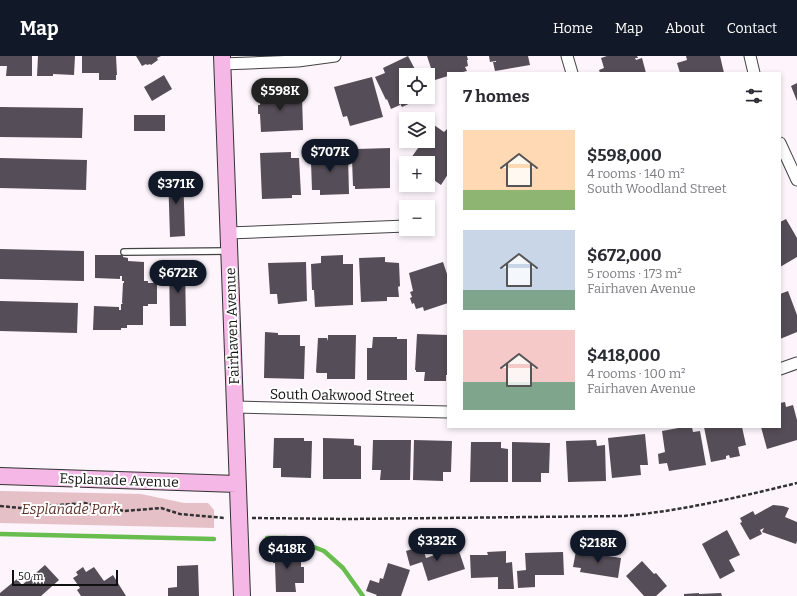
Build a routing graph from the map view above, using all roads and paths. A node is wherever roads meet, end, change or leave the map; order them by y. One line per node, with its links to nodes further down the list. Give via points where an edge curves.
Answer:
1 (335, 56): 4 (street, via 298,61)
2 (567, 56): 5 (street)
3 (750, 56): 6 (street)
4 (222, 60): 10 (main road, Fairhaven Avenue)
5 (572, 72)
6 (754, 72)
7 (781, 145): 8 (street)
8 (797, 180)
9 (399, 226): 10 (street)
10 (228, 233): 11 (main road, Fairhaven Avenue)
11 (229, 251): 12 (lane); 15 (main road, Fairhaven Avenue)
12 (124, 252)
13 (797, 363): 14 (street)
14 (781, 369)
15 (235, 407): 16 (street, South Oakwood Street); 19 (main road, Fairhaven Avenue)
16 (447, 412)
17 (0, 476): 19 (main road, Esplanade Avenue)
18 (797, 483): 21 (path, via 730,500 658,513 623,516)
19 (238, 484): 21 (main road, Fairhaven Avenue)
20 (0, 506): 21 (path, via 21,508 84,503 124,511 161,508 180,514)
21 (239, 518): 22 (main road, Fairhaven Avenue)
22 (242, 596)

